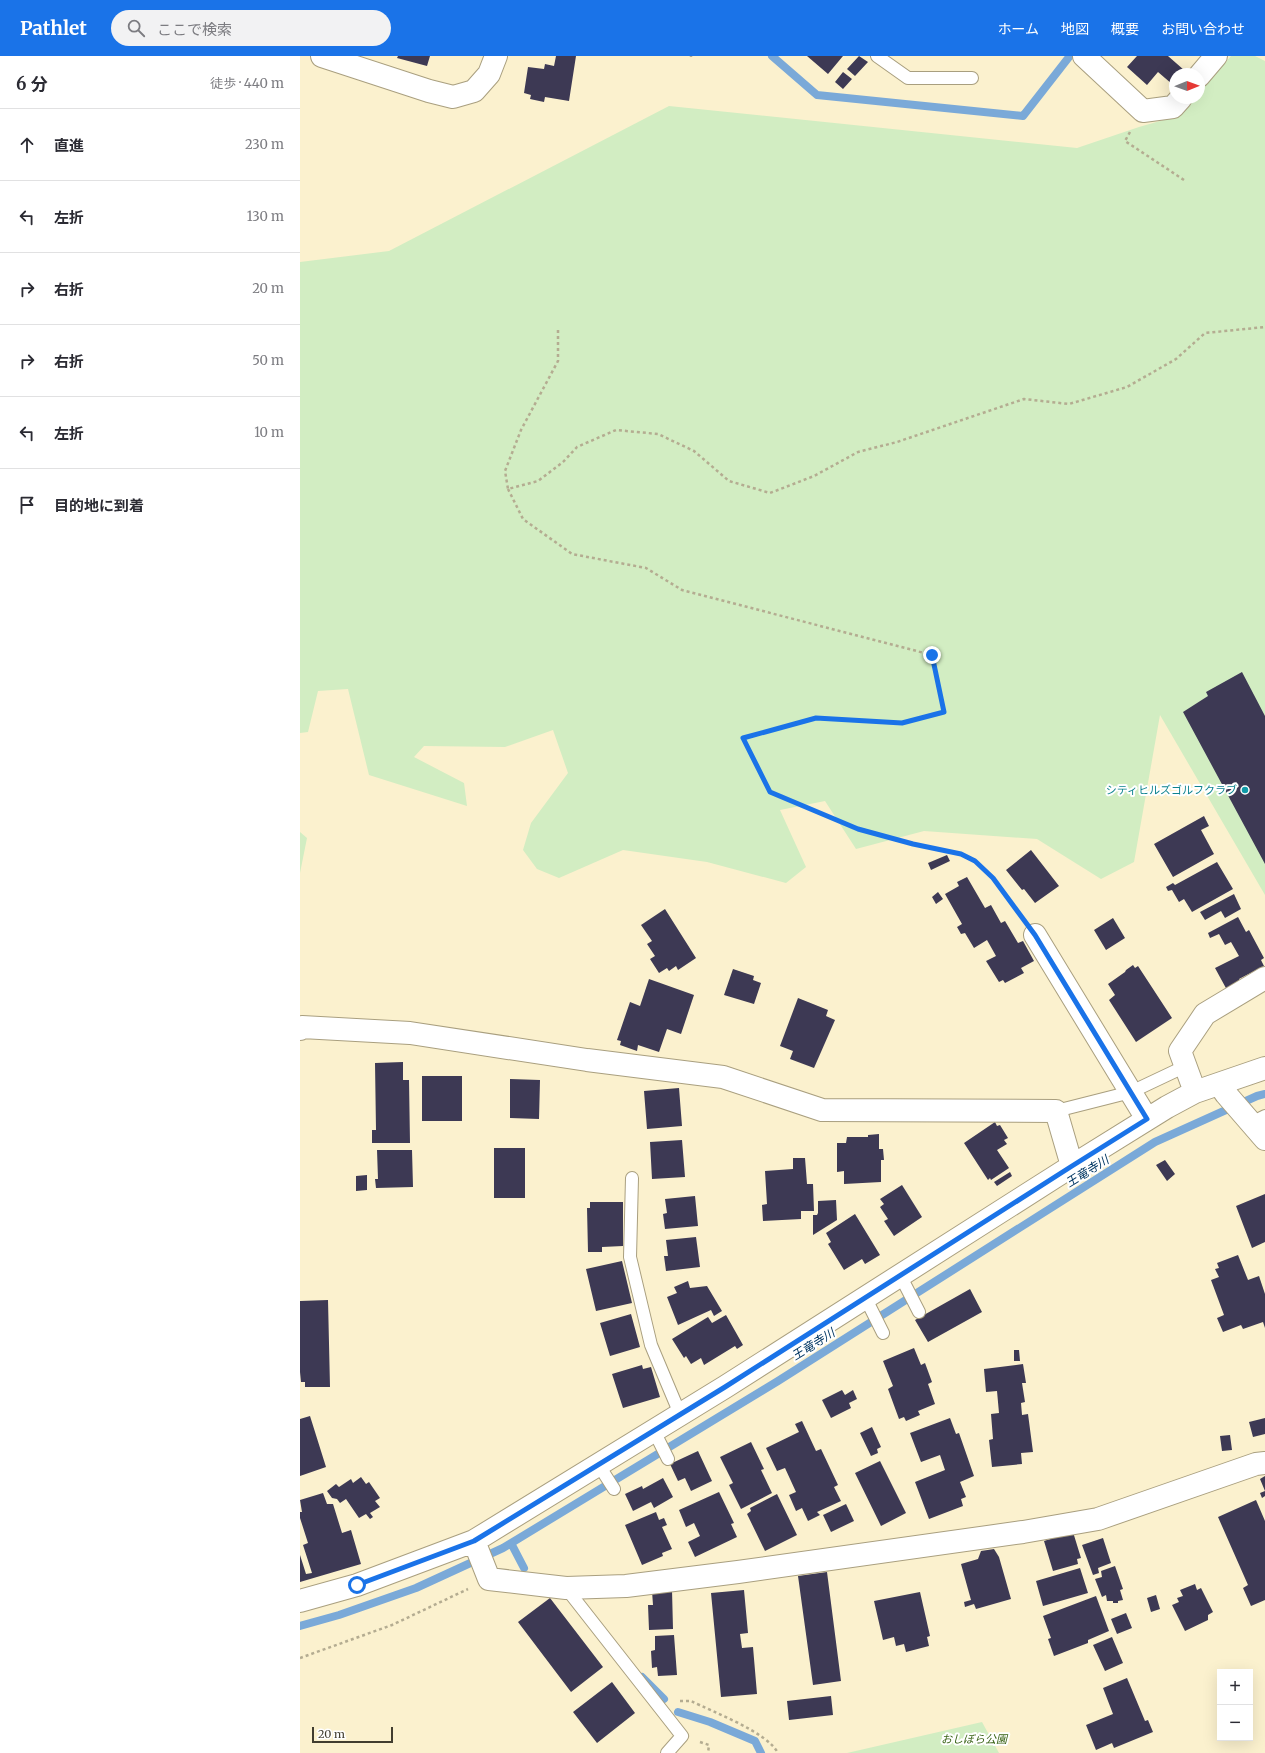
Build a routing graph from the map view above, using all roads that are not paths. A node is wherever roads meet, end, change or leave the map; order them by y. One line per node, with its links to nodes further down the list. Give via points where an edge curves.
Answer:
1 (322, 56): 2 (street, via 452,97 474,91 489,74)
2 (496, 56)
3 (877, 56): 7 (lane, via 908,78)
4 (1084, 56): 8 (street, via 1143,111 1173,107)
5 (1216, 56): 6 (street)
6 (1205, 69)
7 (972, 78)
8 (1176, 104)
9 (1035, 935): 15 (street)
10 (1265, 978): 12 (street, via 1205,1014 1180,1051)
11 (300, 1029): 17 (street, via 302,1027 410,1033 642,1068 723,1077 822,1110)
12 (1186, 1066): 15 (lane); 16 (street)
13 (1265, 1068): 14 (street)
14 (1222, 1089): 16 (street); 18 (street)
15 (1131, 1092): 17 (lane); 19 (street)
16 (1195, 1092): 19 (street)
17 (1056, 1111): 21 (street)
18 (1252, 1117): 20 (street)
19 (1147, 1119): 21 (street)
20 (1265, 1139)
21 (1072, 1166): 23 (street)
22 (632, 1178): 27 (lane, via 630,1257 651,1344)
23 (903, 1281): 24 (street); 25 (lane)
24 (868, 1303): 26 (lane); 27 (street)
25 (917, 1307)
26 (880, 1329)
27 (680, 1414): 28 (street)
28 (656, 1436): 29 (lane); 31 (street)
29 (668, 1459)
30 (1265, 1463): 34 (street, via 1098,1519 1024,1532 738,1572 626,1586)
31 (601, 1469): 32 (lane); 33 (street)
32 (614, 1489)
33 (476, 1545): 34 (street, via 488,1576); 35 (street, via 357,1585)
34 (566, 1588): 36 (lane, via 682,1736)
35 (300, 1601)
36 (667, 1753)

